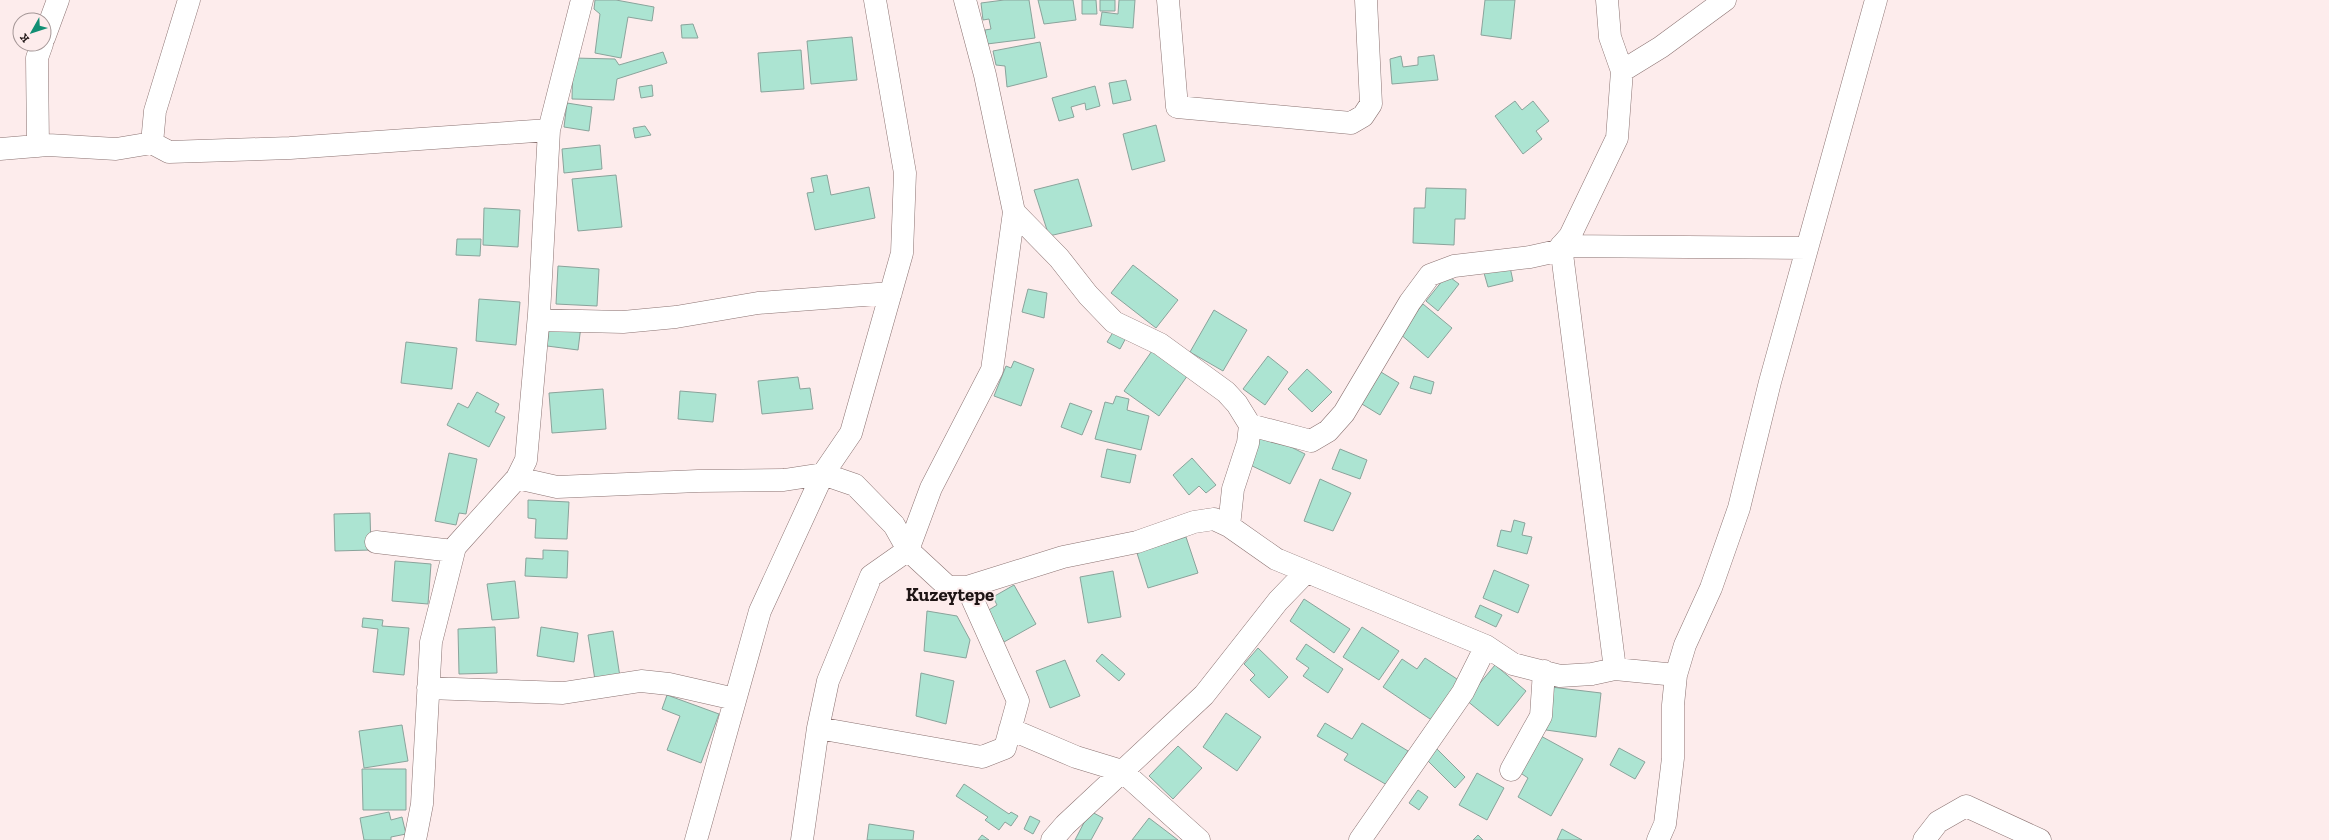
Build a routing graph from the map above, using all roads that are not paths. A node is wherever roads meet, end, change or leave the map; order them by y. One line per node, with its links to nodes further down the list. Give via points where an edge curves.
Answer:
1 (58, 0): 11 (street)
2 (189, 0): 15 (street, via 155,111)
3 (582, 0): 14 (street)
4 (874, 0): 21 (street, via 905,173 902,253)
5 (965, 0): 18 (street, via 985,75)
6 (1168, 0): 7 (street, via 1177,107 1351,123 1363,116 1371,104)
7 (1366, 0)
8 (1607, 0): 13 (street, via 1610,37)
9 (1725, 0): 13 (street, via 1661,47)
10 (1876, 0): 20 (street)
11 (52, 16)
12 (39, 52): 16 (street, via 37,58)
13 (1622, 71): 19 (street, via 1617,138 1570,236)
14 (549, 130): 15 (street, via 290,148 169,152); 22 (street)
15 (152, 143): 16 (street, via 116,149)
16 (38, 146): 17 (street)
17 (0, 149)
18 (1014, 212): 23 (street, via 1059,258 1088,295 1114,322 1160,344 1226,392); 28 (street, via 992,370 931,488)
19 (1561, 246): 20 (street); 23 (street, via 1556,251 1530,257 1454,266 1430,276 1410,302 1344,413 1328,431 1311,441); 33 (street)
20 (1807, 248): 35 (street, via 1739,508 1711,588)
21 (891, 292): 22 (street, via 758,303 676,317 623,322); 24 (street, via 851,433)
22 (539, 320): 25 (street, via 526,460)
23 (1250, 425): 26 (street, via 1248,443 1233,489)
24 (823, 474): 25 (street, via 784,480 557,487); 28 (street, via 855,485 894,525); 37 (street, via 760,610)
25 (517, 478): 29 (street)
26 (1229, 526): 30 (street, via 1276,559); 31 (street, via 1214,519 1194,522 1137,542 1063,557)
27 (376, 542): 29 (street)
28 (908, 550): 31 (street, via 948,587); 38 (street, via 871,576 828,681)
29 (453, 551): 36 (street, via 431,642)
30 (1306, 572): 32 (street); 41 (street, via 1278,601 1204,695)
31 (966, 586): 39 (street, via 1018,701)
32 (1486, 646): 34 (street, via 1513,664); 47 (street, via 1463,692)
33 (1615, 669): 34 (street, via 1592,674 1560,676); 35 (street)
34 (1544, 671): 40 (street, via 1541,716)
35 (1676, 675): 48 (street, via 1672,705 1673,758 1665,824)
36 (428, 688): 37 (street, via 563,693 641,681 669,684); 42 (street, via 422,804)
37 (735, 699): 43 (street)
38 (818, 728): 39 (street, via 982,757 1005,748); 44 (street)
39 (1010, 729): 41 (street, via 1076,757)
40 (1511, 770)
41 (1122, 771): 45 (street); 46 (street)
42 (415, 840)
43 (696, 840)
44 (802, 840)
45 (1052, 840)
46 (1199, 840)
47 (1360, 840)
48 (1658, 840)
49 (1924, 840): 50 (street, via 1938,822 1966,806)
50 (2040, 840)

